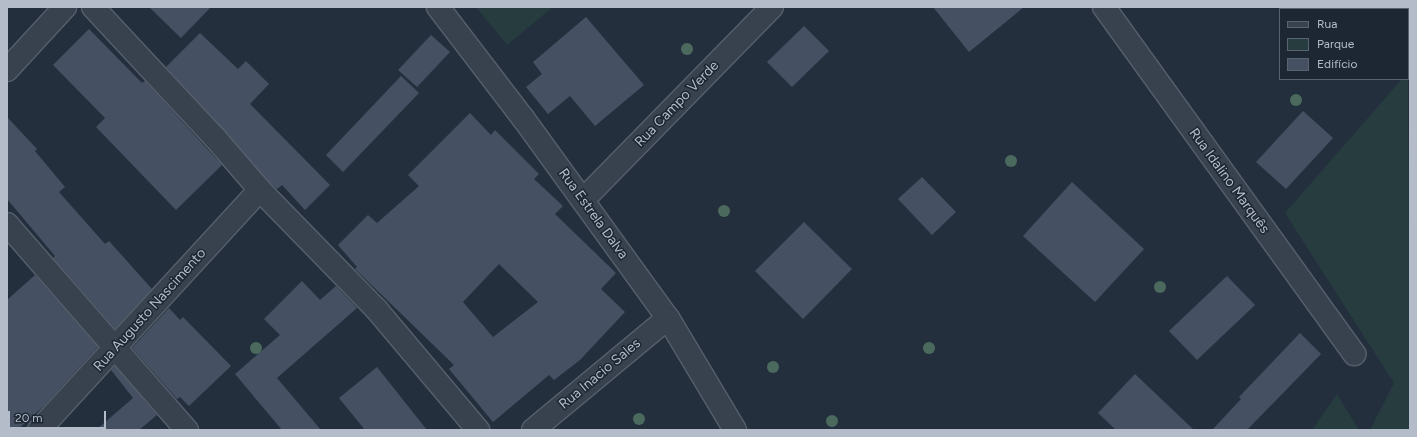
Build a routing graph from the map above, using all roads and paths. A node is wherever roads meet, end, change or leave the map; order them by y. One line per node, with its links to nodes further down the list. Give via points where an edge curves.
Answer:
1 (65, 7): 6 (street)
2 (93, 7): 7 (street)
3 (438, 7): 8 (street, Rua Estrela Dalva)
4 (772, 7): 8 (street, Rua Campo Verde)
5 (1104, 7): 12 (street, Rua Idalino Marquês)
6 (7, 70)
7 (260, 190): 11 (street, Rua Augusto Nascimento); 15 (street, via 377,310)
8 (583, 200): 10 (street, Rua Estrela Dalva)
9 (7, 224): 11 (street)
10 (668, 318): 16 (street, Rua Inacio Sales); 17 (street, Rua Estrela Dalva)
11 (116, 349): 13 (street, Rua Augusto Nascimento); 14 (street)
12 (1354, 354)
13 (39, 430)
14 (187, 430)
15 (478, 430)
16 (533, 430)
17 (735, 430)

